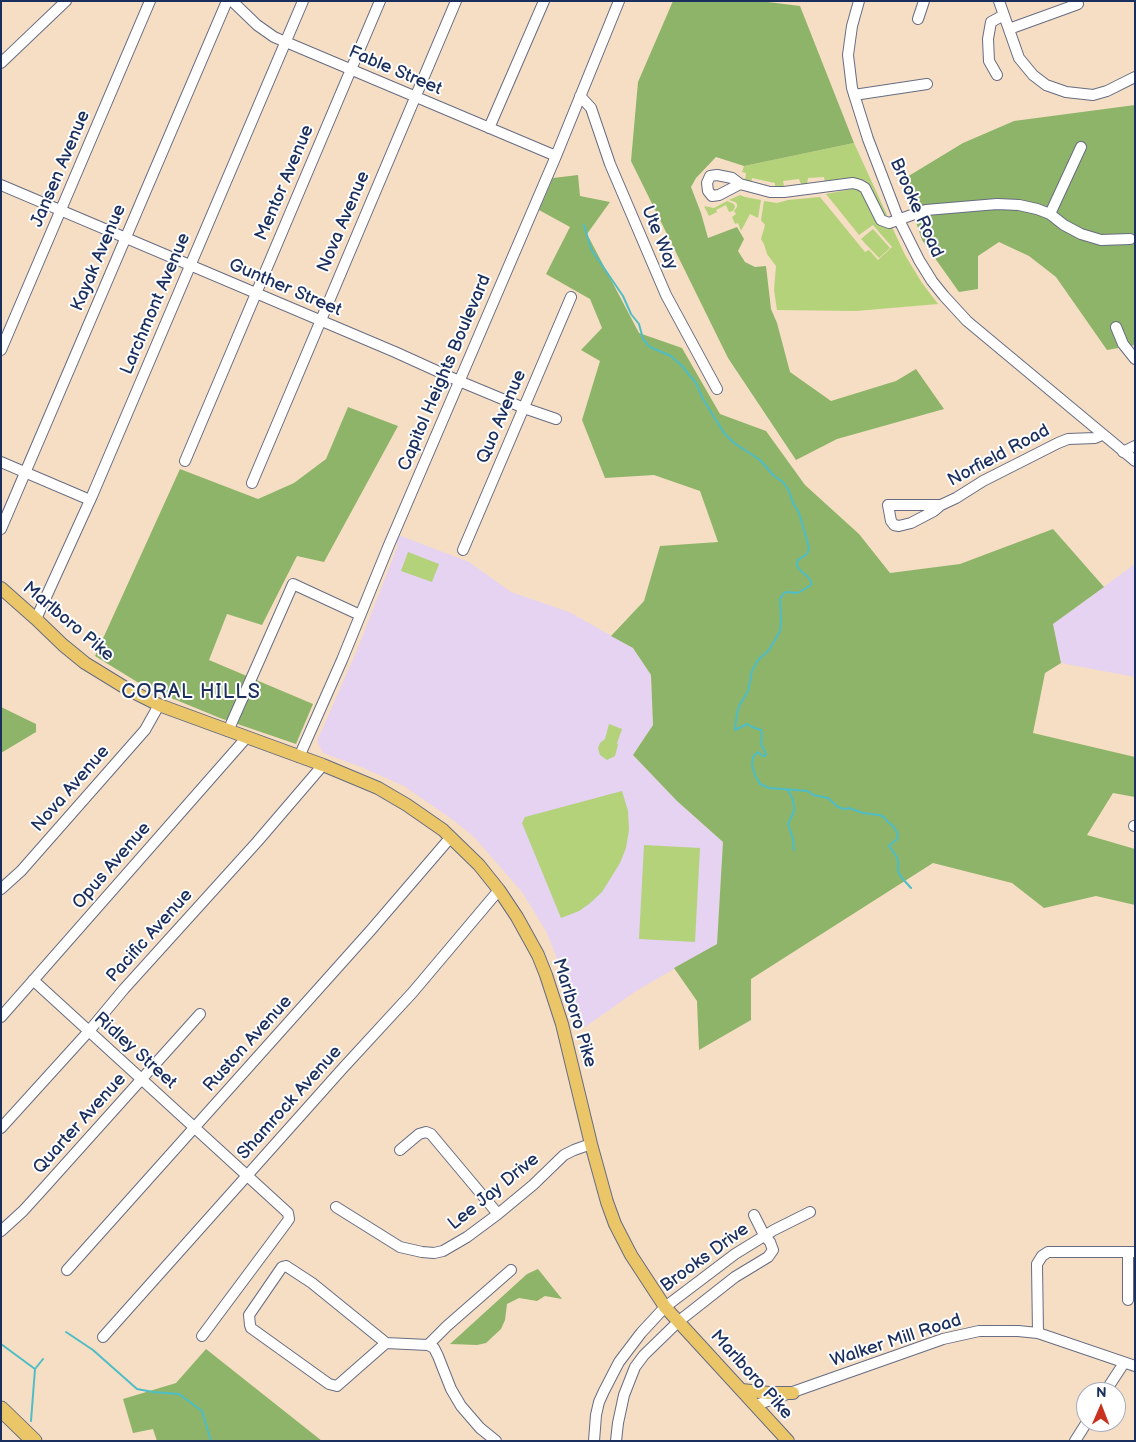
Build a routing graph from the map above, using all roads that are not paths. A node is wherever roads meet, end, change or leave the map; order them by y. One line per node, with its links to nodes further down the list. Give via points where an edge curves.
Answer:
1 (66, 1): 18 (street)
2 (150, 1): 31 (street, Jansen Avenue)
3 (227, 1): 34 (street, Kayak Avenue)
4 (232, 1): 17 (street, Fable Street, via 264,31)
5 (304, 1): 17 (street, Larchmont Avenue)
6 (380, 1): 19 (street, Mentor Avenue)
7 (456, 1): 25 (street, Nova Avenue)
8 (544, 1): 26 (street)
9 (620, 1): 24 (street, Capitol Heights Boulevard)
10 (859, 1): 23 (street, Brooke Road, via 848,55)
11 (924, 1): 15 (street)
12 (999, 1): 14 (street)
13 (1078, 1): 16 (street, via 1078,4)
14 (1004, 15): 16 (street); 20 (street, via 991,22 988,38 990,61)
15 (918, 19)
16 (1009, 29): 21 (street, via 1019,58 1028,70 1055,89 1093,94)
17 (286, 43): 19 (street, Fable Street); 36 (street, Larchmont Avenue)
18 (1, 63)
19 (351, 70): 25 (street, Fable Street); 37 (street, Mentor Avenue)
20 (997, 75)
21 (1135, 77)
22 (927, 84): 23 (street)
23 (854, 95): 33 (street, Brooke Road)
24 (580, 96): 28 (street, Capitol Heights Boulevard); 44 (street, Ute Way, via 590,108 666,295)
25 (415, 97): 26 (street, Fable Street); 39 (street, Nova Avenue)
26 (489, 128): 28 (street, Fable Street)
27 (1081, 147): 32 (street)
28 (556, 156): 43 (street, Capitol Heights Boulevard)
29 (740, 184): 33 (street, via 770,192 784,192 860,184 881,220 889,223)
30 (1, 185): 31 (street, Gunther Street)
31 (61, 211): 34 (street, Gunther Street); 41 (street, Jansen Avenue)
32 (1050, 214): 33 (street, via 1019,205 997,204 926,210); 35 (street, via 1081,234 1100,240)
33 (899, 220): 47 (street, Brooke Road, via 927,274 951,306)
34 (126, 238): 36 (street, Gunther Street); 53 (street, Kayak Avenue)
35 (1130, 239)
36 (191, 266): 37 (street, Gunther Street); 55 (street, Larchmont Avenue)
37 (256, 294): 39 (street, Gunther Street); 50 (street, Mentor Avenue)
38 (571, 297): 45 (street, Quo Avenue)
39 (320, 321): 43 (street, Gunther Street); 54 (street, Nova Avenue)
40 (1116, 327): 42 (street, via 1123,344)
41 (1, 350)
42 (1135, 359)
43 (459, 380): 45 (street, Gunther Street); 60 (street, Capitol Heights Boulevard)
44 (717, 389)
45 (524, 408): 46 (street, Gunther Street); 58 (street, Quo Avenue)
46 (556, 419)
47 (1102, 435): 49 (street, Brooke Road); 56 (street, Norfield Road, via 1058,443)
48 (1135, 446): 49 (street)
49 (1123, 452): 51 (street, Brooke Road)
50 (185, 460)
51 (1135, 461)
52 (1, 462): 53 (street)
53 (25, 473): 55 (street); 57 (street, Kayak Avenue)
54 (252, 483)
55 (90, 500): 61 (street, Larchmont Avenue)
56 (941, 505): 56 (street, Norfield Road, via 911,523 899,526 891,521 888,505)
57 (1, 529)
58 (463, 550)
59 (1, 588): 61 (main road, Marlboro Pike)
60 (360, 615): 63 (street, via 293,584); 65 (street, Capitol Heights Boulevard)
61 (36, 619): 62 (main road, Marlboro Pike, via 85,662)
62 (159, 705): 63 (main road, Marlboro Pike); 68 (street, Nova Avenue, via 139,737 21,871)
63 (228, 731): 64 (main road, Marlboro Pike)
64 (247, 737): 65 (main road, Marlboro Pike); 70 (street, Opus Avenue)
65 (299, 757): 66 (main road, Marlboro Pike)
66 (323, 765): 67 (main road, Marlboro Pike, via 392,796); 73 (street, Pacific Avenue)
67 (450, 838): 69 (main road, Marlboro Pike, via 479,865); 76 (street, Ruston Avenue)
68 (1, 889)
69 (499, 890): 77 (main road, Marlboro Pike, via 529,936 549,984); 79 (street, Shamrock Avenue, via 413,992)
70 (33, 980): 72 (street, Opus Avenue); 73 (street, Ridley Street)
71 (200, 1014): 74 (street, Quarter Avenue)
72 (1, 1017)
73 (89, 1031): 74 (street, Ridley Street); 75 (street, Pacific Avenue)
74 (142, 1079): 76 (street, Ridley Street); 84 (street, Quarter Avenue, via 23,1211)
75 (1, 1128)
76 (195, 1128): 79 (street, Ridley Street); 87 (street, Ruston Avenue)
77 (591, 1144): 82 (street, Lee Jay Drive, via 560,1157); 90 (main road, Marlboro Pike, via 615,1224 639,1269)
78 (400, 1150): 82 (street, via 419,1134 431,1134)
79 (247, 1175): 93 (street, Ridley Street, via 283,1207 289,1219); 94 (street, Shamrock Avenue)
80 (336, 1207): 82 (street, Lee Jay Drive, via 400,1247 422,1252 450,1248)
81 (810, 1212): 85 (street)
82 (498, 1214)
83 (754, 1215): 85 (street)
84 (1, 1231)
85 (764, 1235): 90 (street, Brooks Drive); 91 (street, Brooks Drive, via 773,1250 768,1257)
86 (1132, 1252): 89 (street); 92 (street, via 1052,1252 1042,1256 1037,1264)
87 (67, 1270)
88 (511, 1270): 96 (street)
89 (1128, 1300)
90 (665, 1307): 91 (main road, Marlboro Pike); 106 (street, Brooks Drive, via 633,1342 613,1371 599,1402)
91 (679, 1321): 100 (main road, Marlboro Pike); 107 (street, Brooks Drive, via 635,1367 624,1395)
92 (1038, 1334): 97 (street, Walker Mill Road); 101 (street, Walker Mill Road, via 990,1331 944,1339)
93 (202, 1336)
94 (103, 1337)
95 (386, 1343): 95 (street, via 312,1283 287,1267 282,1267 248,1320 250,1326 336,1386); 96 (street)
96 (428, 1345): 105 (street, via 435,1350 462,1406)
97 (1124, 1362): 98 (street, Walker Mill Road); 99 (street)
98 (1135, 1366)
99 (1111, 1382)
100 (742, 1390): 101 (main road); 102 (main road, Marlboro Pike)
101 (793, 1393): 102 (street, Walker Mill Road)
102 (756, 1405): 108 (main road, Marlboro Pike)
103 (1, 1408): 104 (highway)
104 (34, 1441)
105 (496, 1441)
106 (594, 1441)
107 (616, 1441)
108 (788, 1441)

